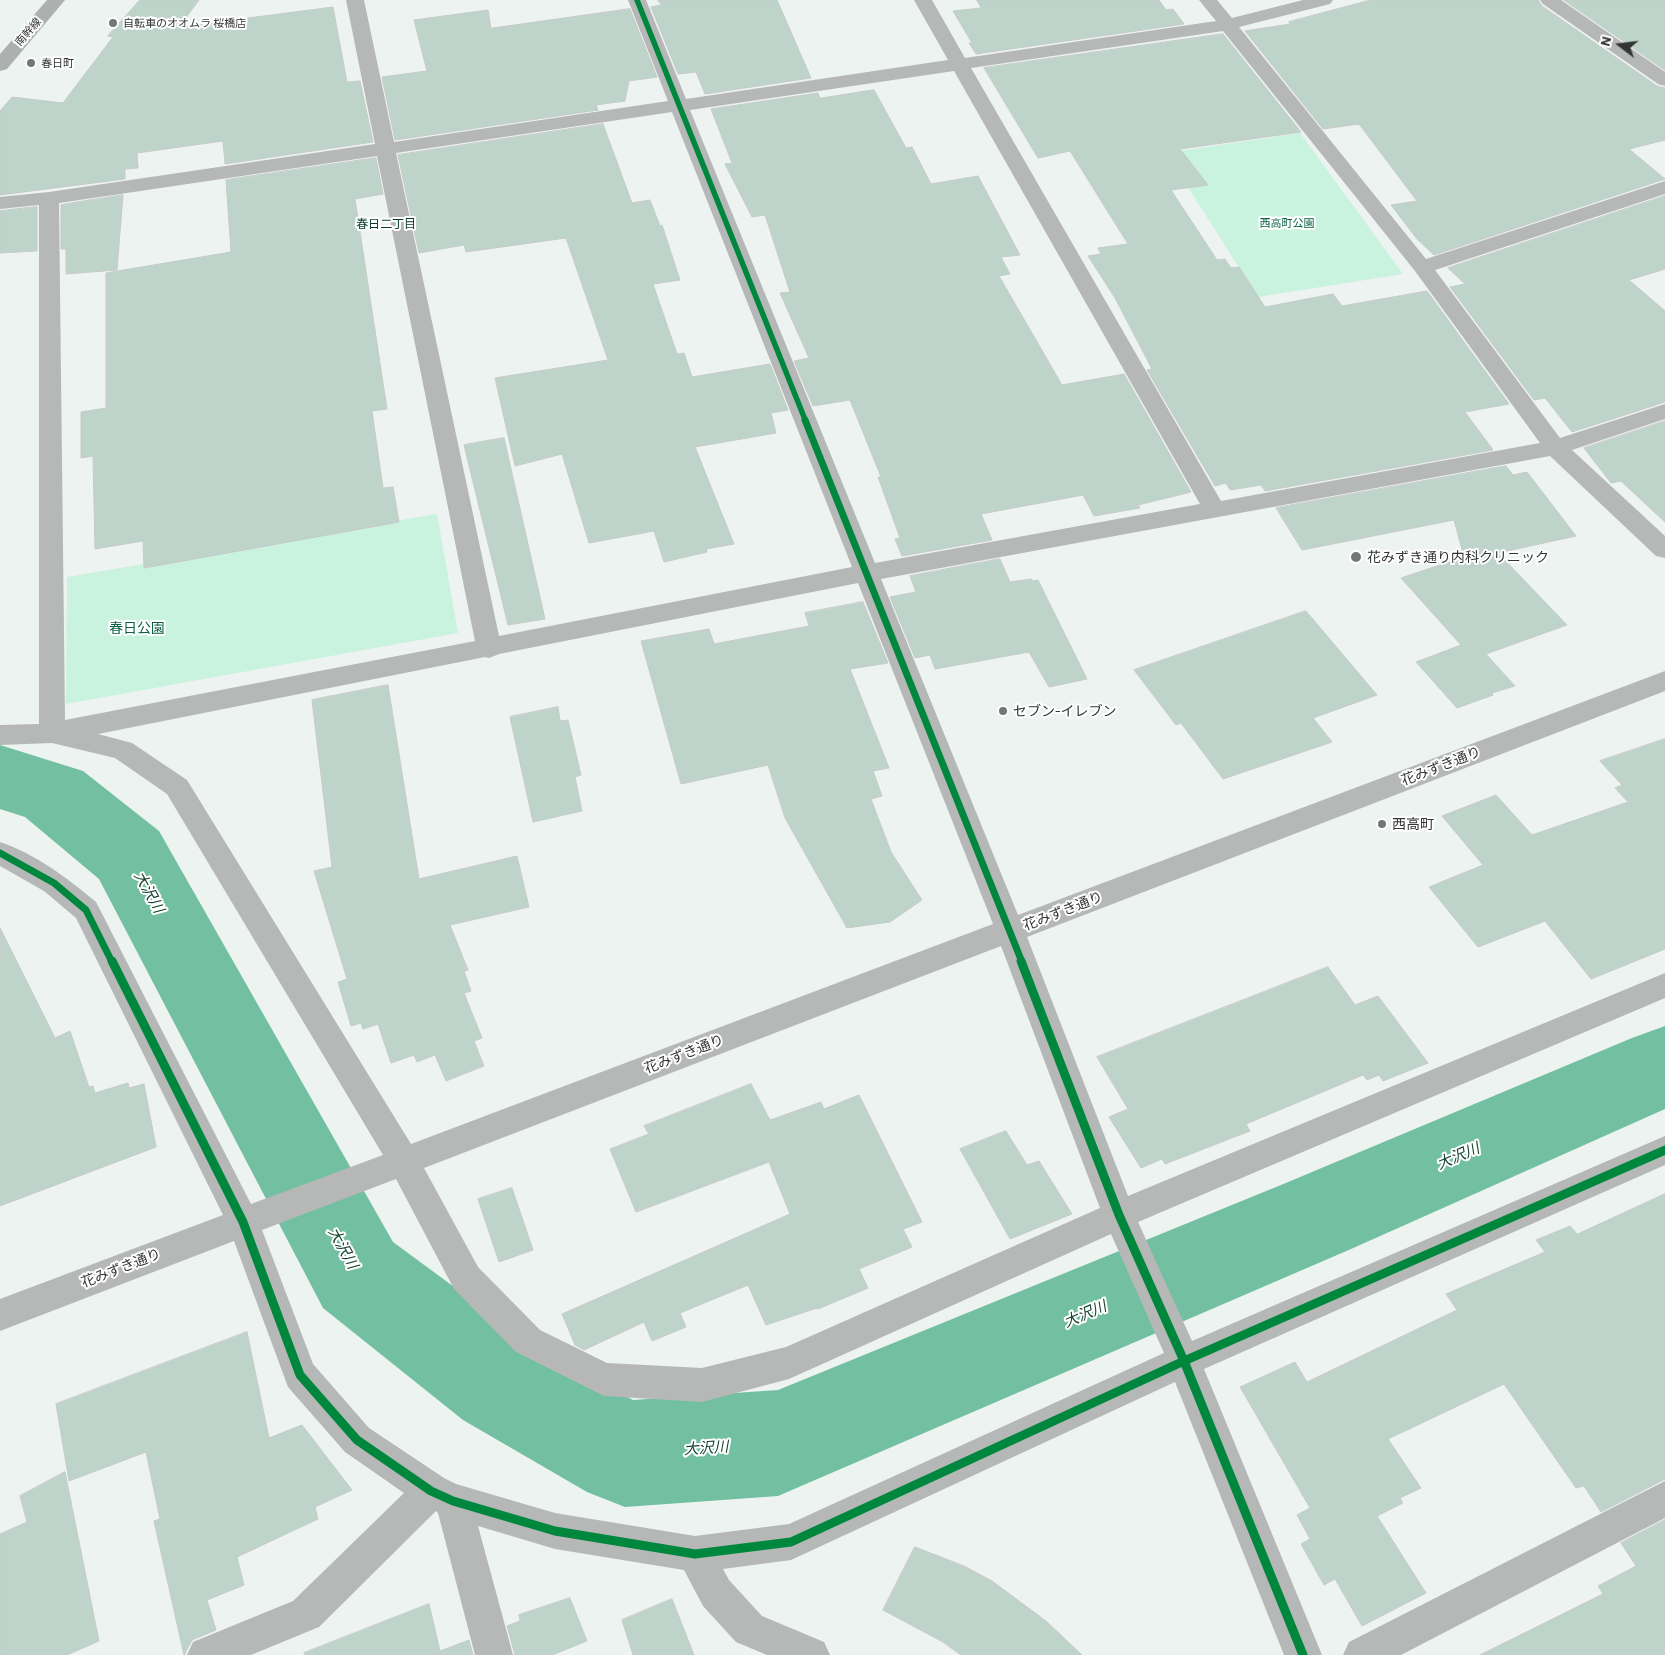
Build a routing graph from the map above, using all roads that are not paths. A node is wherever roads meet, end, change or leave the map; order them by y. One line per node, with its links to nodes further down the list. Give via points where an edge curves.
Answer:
1 (56, 0): 10 (main road, 南幹線)
2 (355, 0): 13 (street)
3 (637, 0): 12 (street)
4 (924, 0): 9 (street)
5 (1208, 0): 8 (street)
6 (1324, 0): 8 (street)
7 (1549, 0): 11 (street)
8 (1228, 25): 9 (street); 17 (street)
9 (962, 64): 12 (street); 20 (street)
10 (0, 65)
11 (1665, 80)
12 (680, 107): 13 (street); 22 (street)
13 (385, 150): 15 (street); 23 (street)
14 (1665, 187): 17 (street)
15 (49, 198): 16 (street); 25 (street)
16 (0, 203)
17 (1422, 267): 19 (street)
18 (1665, 411): 19 (street)
19 (1555, 448): 20 (street); 21 (street)
20 (1214, 509): 22 (street)
21 (1665, 550)
22 (866, 573): 23 (street); 28 (street)
23 (489, 649): 25 (street)
24 (1665, 681): 28 (street, 花みずき通り)
25 (52, 733): 26 (street); 31 (street, via 123,750 177,787)
26 (0, 735)
27 (0, 854): 33 (street, via 54,883 86,910)
28 (1010, 931): 31 (street, 花みずき通り); 32 (street)
29 (1665, 985): 32 (street)
30 (1665, 1150): 35 (street)
31 (403, 1160): 32 (street, via 466,1278 528,1341 604,1379 702,1385 789,1363); 33 (street, 花みずき通り)
32 (1119, 1215): 35 (street)
33 (243, 1222): 34 (street, 花みずき通り); 36 (street, via 300,1375 358,1440)
34 (0, 1315)
35 (1184, 1361): 38 (street, via 791,1542); 42 (street)
36 (442, 1496): 38 (street, via 555,1531); 39 (street, via 306,1614); 40 (street)
37 (1665, 1499): 43 (street)
38 (695, 1554): 41 (street, via 716,1593 748,1629)
39 (206, 1655)
40 (494, 1655)
41 (811, 1655)
42 (1303, 1655)
43 (1362, 1655)

